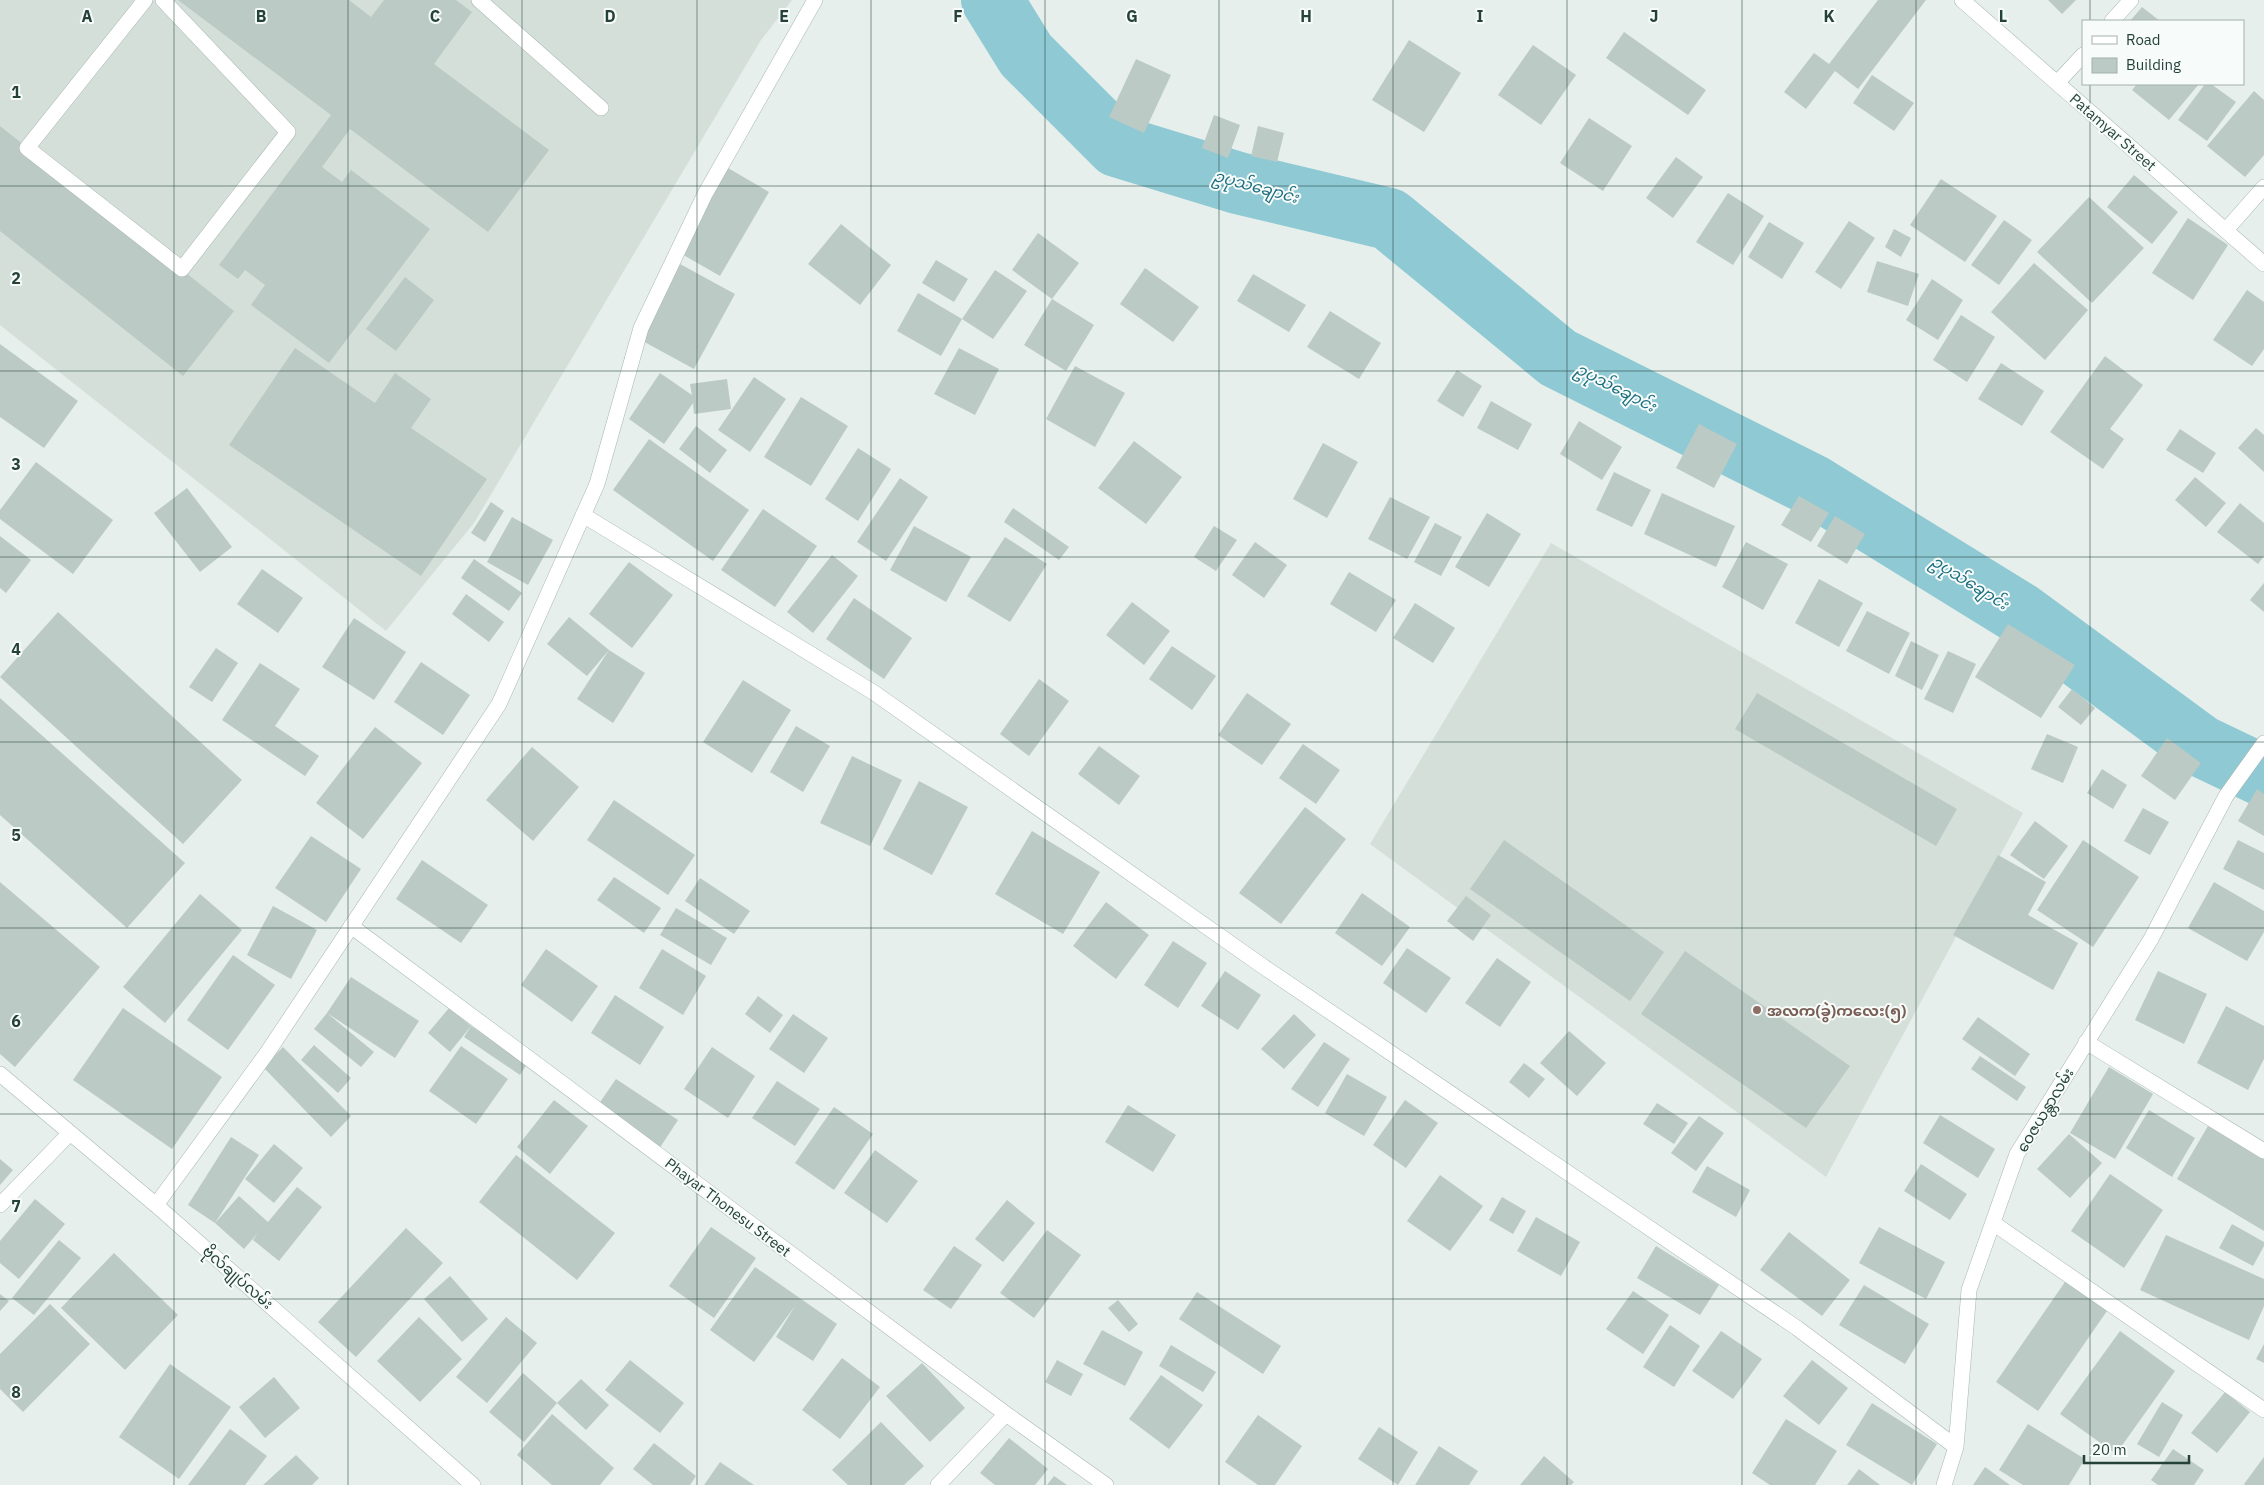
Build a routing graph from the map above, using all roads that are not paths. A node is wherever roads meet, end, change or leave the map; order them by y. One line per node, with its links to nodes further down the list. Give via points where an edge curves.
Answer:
1 (145, 0): 2 (street, via 27,148 182,269 288,132)
2 (163, 0)
3 (479, 0): 10 (street)
4 (815, 0): 14 (street, via 704,194 641,328 597,484)
5 (1962, 0): 9 (street, Patamyar Street)
6 (2131, 0): 7 (street)
7 (2113, 20)
8 (2082, 56): 9 (street)
9 (2058, 83): 12 (street, Patamyar Street)
10 (601, 108)
11 (2264, 186): 12 (street)
12 (2226, 230): 13 (street, Patamyar Street)
13 (2264, 264)
14 (583, 516): 16 (street, via 499,704); 26 (street, via 873,692 1269,970 1797,1328)
15 (2264, 743): 17 (street, ဝေဇယန္တာလမ်း, via 2226,796 2151,939)
16 (351, 926): 22 (street, via 267,1053); 25 (street, Phayar Thonesu Street)
17 (2086, 1042): 20 (street); 23 (street, ဝေဇယန္တာလမ်း, via 2017,1154)
18 (0, 1074): 19 (street, ဗိုလ်ချုပ်လမ်း)
19 (70, 1133): 21 (street); 22 (street, ဗိုလ်ချုပ်လမ်း)
20 (2264, 1151)
21 (0, 1205)
22 (156, 1205): 27 (street, ဗိုလ်ချုပ်လမ်း)
23 (1992, 1223): 24 (street); 26 (street, ဝေဇယန္တာလမ်း, via 1969,1290)
24 (2264, 1410)
25 (1006, 1414): 28 (street); 29 (street, Phayar Thonesu Street)
26 (1956, 1447): 30 (street, ဝေဇယန္တာလမ်း)
27 (473, 1485)
28 (938, 1485)
29 (1106, 1485)
30 (1944, 1485)

